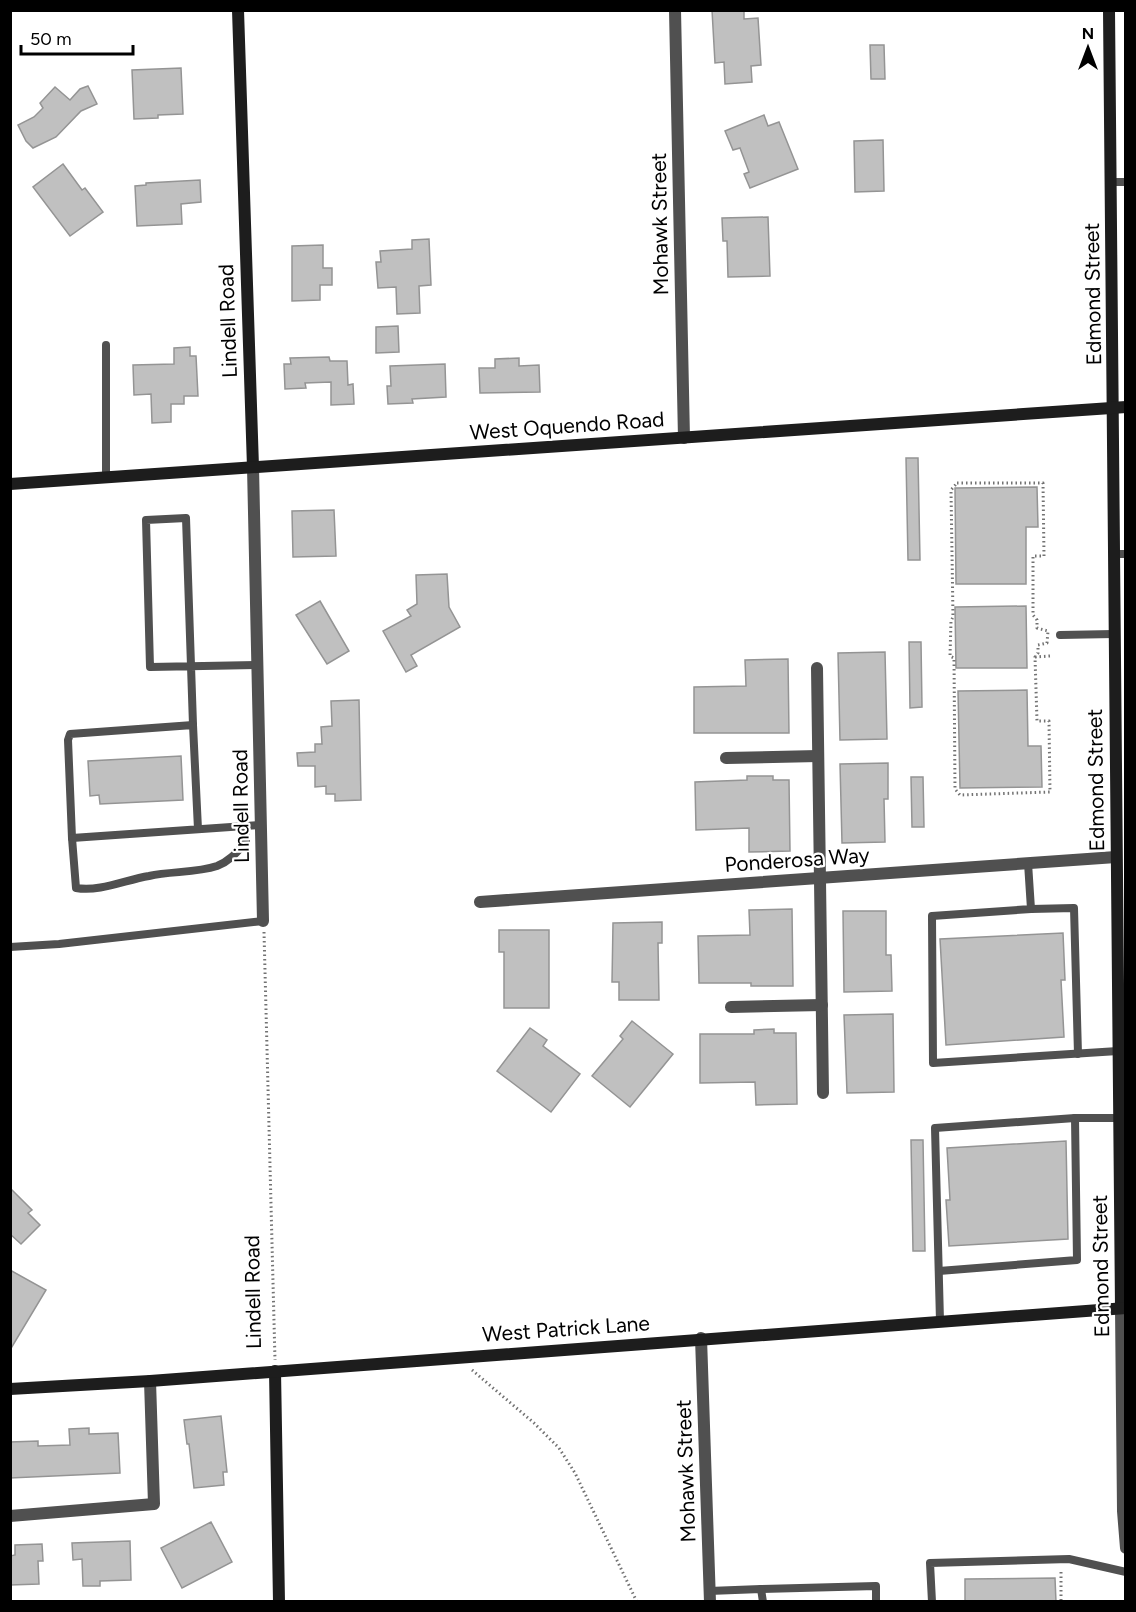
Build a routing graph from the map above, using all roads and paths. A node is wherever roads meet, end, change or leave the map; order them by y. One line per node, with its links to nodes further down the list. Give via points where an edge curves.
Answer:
1 (238, 10): 9 (street, Lindell Road)
2 (675, 10): 8 (street, Mohawk Street)
3 (1109, 10): 4 (street, Edmond Street)
4 (1111, 182): 5 (lane); 7 (street, Edmond Street)
5 (1125, 182)
6 (106, 345): 10 (lane)
7 (1119, 407): 8 (street, West Oquendo Road); 12 (street, Edmond Street)
8 (684, 438): 9 (street, West Oquendo Road)
9 (253, 466): 10 (street, West Oquendo Road); 17 (street, Lindell Road)
10 (106, 477): 11 (street, West Oquendo Road)
11 (10, 484)
12 (1119, 554): 13 (street, Edmond Street)
13 (1114, 634): 14 (lane); 23 (street, Edmond Street)
14 (1060, 635)
15 (1050, 656): 16 (path)
16 (1035, 657): 16 (path, via 1037,721 1049,721 1050,792 960,795 955,789 954,658 950,656 951,490 957,483 1043,483 1044,556 1032,556 1033,615 1037,628 1048,631 1047,643 1038,645)
17 (257, 665): 18 (lane); 24 (street, Lindell Road)
18 (193, 666): 18 (lane, via 150,667 146,520 186,518); 20 (lane)
19 (817, 668): 21 (street)
20 (193, 724): 26 (lane); 27 (lane, via 70,734)
21 (818, 756): 22 (street); 30 (street)
22 (726, 758)
23 (1120, 777): 29 (street, Edmond Street)
24 (261, 825): 25 (lane); 33 (street, Lindell Road)
25 (245, 826): 26 (lane); 27 (lane, via 246,842 232,858 217,866 84,889 76,888)
26 (198, 830): 27 (lane)
27 (72, 838)
28 (1028, 863): 29 (street, Ponderosa Way); 30 (street, Ponderosa Way); 32 (lane)
29 (1119, 864): 37 (street, Edmond Street)
30 (820, 878): 31 (street, Ponderosa Way); 35 (street)
31 (480, 902)
32 (1031, 909): 38 (lane, via 1074,908); 38 (lane, via 932,916 933,1063)
33 (263, 921): 34 (lane); 48 (path, Lindell Road)
34 (10, 948)
35 (822, 1005): 36 (street); 40 (street)
36 (731, 1007)
37 (1118, 1051): 38 (lane); 39 (street, Edmond Street)
38 (1078, 1054)
39 (1122, 1091): 42 (street, Edmond Street)
40 (823, 1093)
41 (1075, 1118): 42 (lane); 43 (lane, via 1077,1260); 43 (lane, via 934,1128)
42 (1119, 1118): 44 (street, Edmond Street)
43 (939, 1271): 45 (lane)
44 (1123, 1308): 45 (street, West Patrick Lane); 50 (street, Edmond Street)
45 (940, 1321): 46 (street, West Patrick Lane)
46 (701, 1338): 47 (street, West Patrick Lane); 58 (street, Mohawk Street)
47 (457, 1357): 48 (street, West Patrick Lane); 60 (path, via 559,1448)
48 (275, 1371): 49 (street, West Patrick Lane); 59 (street, Lindell Road)
49 (150, 1381): 51 (street, West Patrick Lane); 53 (street, via 154,1504)
50 (1124, 1387): 52 (street, Edmond Street)
51 (10, 1389)
52 (1124, 1511): 54 (street, Edmond Street)
53 (10, 1516)
54 (1125, 1548)
55 (1061, 1572): 64 (path)
56 (1125, 1572): 63 (lane, via 1069,1559 930,1563)
57 (761, 1589): 58 (lane); 61 (lane); 62 (lane, via 876,1586)
58 (710, 1596)
59 (279, 1602)
60 (637, 1602)
61 (763, 1602)
62 (876, 1602)
63 (932, 1602)
64 (1061, 1602)

